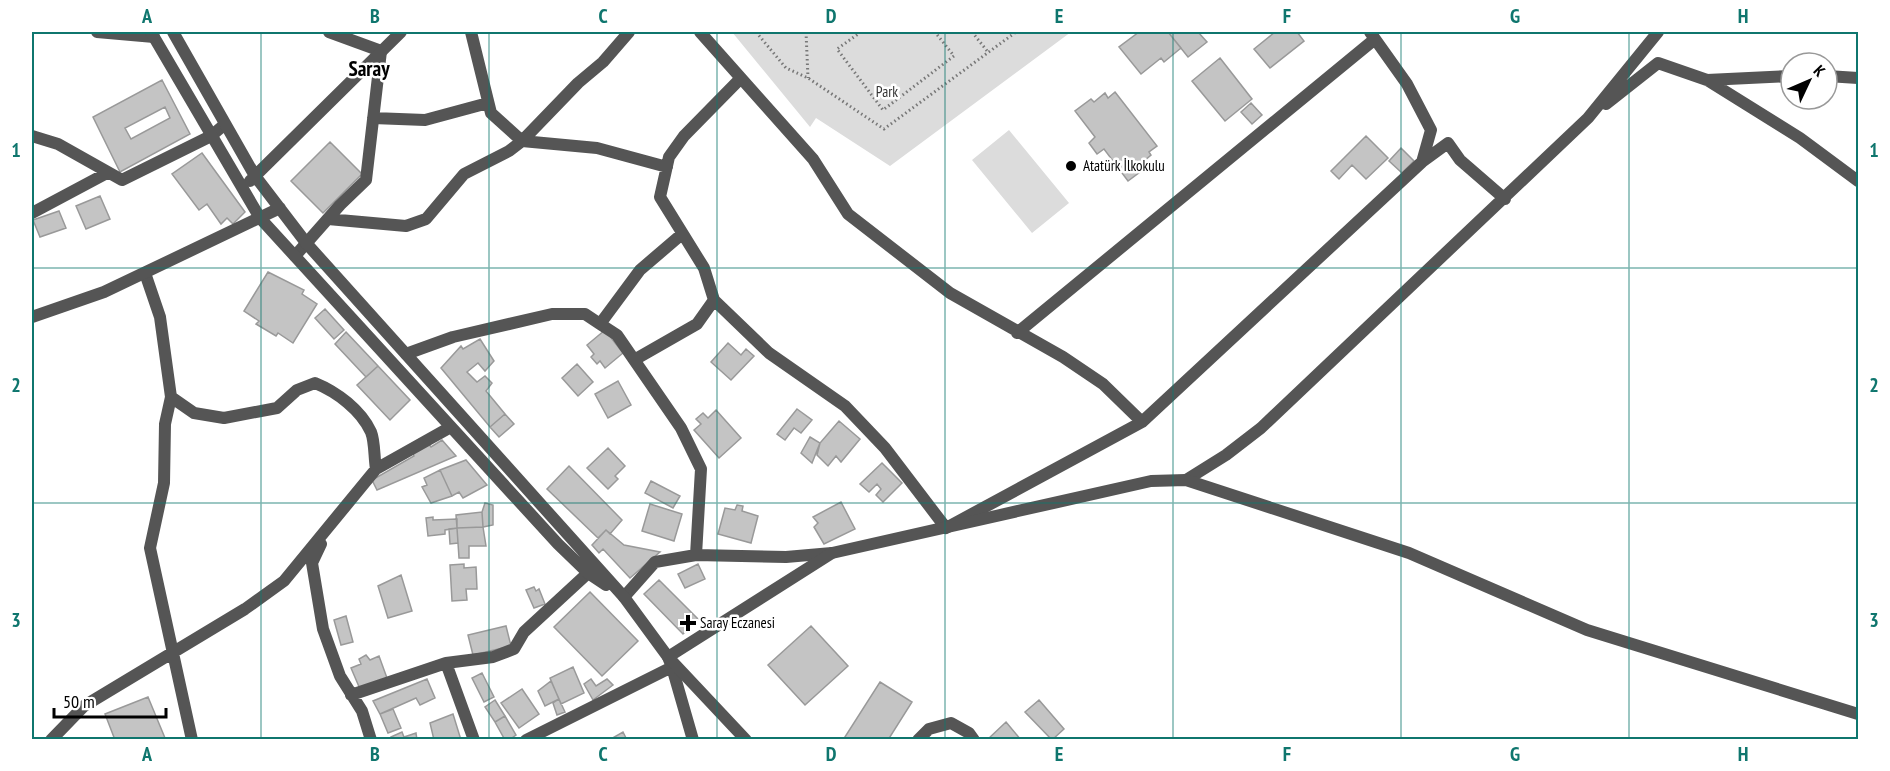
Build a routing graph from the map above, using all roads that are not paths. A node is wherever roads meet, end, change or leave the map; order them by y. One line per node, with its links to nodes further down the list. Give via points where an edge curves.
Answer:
1 (98, 32): 9 (street)
2 (173, 32): 20 (street)
3 (329, 32): 11 (street)
4 (401, 32): 11 (street)
5 (471, 32): 17 (street)
6 (628, 32): 23 (street)
7 (700, 32): 15 (street)
8 (1658, 32): 19 (street)
9 (153, 34): 22 (street)
10 (1372, 35): 24 (street, via 1407,84 1431,130); 42 (street)
11 (381, 51): 18 (street); 27 (street)
12 (1779, 77): 16 (street)
13 (1839, 77): 14 (street)
14 (1858, 78)
15 (740, 79): 25 (street, via 684,136 669,157); 42 (street, via 813,159 848,214 950,293)
16 (1707, 80): 19 (street, via 1658,63); 28 (street, via 1800,138)
17 (488, 103): 18 (street, via 425,120); 23 (street, via 491,113)
18 (373, 118): 34 (street, via 366,180)
19 (1588, 118): 30 (street)
20 (224, 125): 22 (street); 27 (street)
21 (32, 136): 26 (street, via 58,144)
22 (211, 136): 26 (street, via 122,180); 29 (street)
23 (522, 141): 25 (street, via 597,148); 34 (street, via 464,174 426,219 406,226)
24 (1422, 162): 30 (street, via 1448,143 1460,160); 46 (street)
25 (667, 167): 35 (street, via 660,197)
26 (107, 173): 32 (street)
27 (255, 176): 29 (street); 31 (street)
28 (1858, 182)
29 (243, 188): 33 (street)
30 (1505, 199): 49 (street, via 1261,428)
31 (280, 208): 33 (street); 36 (street)
32 (32, 213)
33 (260, 218): 37 (street); 38 (street)
34 (328, 219): 36 (street)
35 (682, 234): 39 (street, via 704,268); 41 (street, via 640,270)
36 (307, 244): 37 (street); 43 (street)
37 (295, 256): 47 (street)
38 (145, 273): 40 (street, via 104,292); 45 (street, via 160,317)
39 (714, 300): 44 (street, via 697,324); 51 (street, via 769,353 845,406 885,448)
40 (32, 316)
41 (600, 324): 43 (street, via 585,314 552,314 453,337); 44 (street, via 617,335)
42 (1017, 333): 46 (street, via 1104,384)
43 (406, 354): 55 (street)
44 (634, 360): 53 (street, via 681,428 701,469)
45 (171, 397): 48 (street, via 194,413 224,418 277,408 297,390 315,383 356,409 372,433); 56 (street, via 165,424 164,483 150,548)
46 (1142, 422): 51 (street)
47 (449, 428): 48 (street); 54 (street)
48 (376, 469): 50 (street)
49 (1186, 480): 51 (street, via 1151,481); 60 (street, via 1409,553 1587,630)
50 (329, 528): 56 (street, via 284,581); 59 (street, via 312,563 323,628)
51 (946, 528): 52 (street)
52 (832, 553): 53 (street, via 786,557); 57 (street)
53 (696, 555): 55 (street, via 655,562)
54 (588, 573): 55 (street); 58 (street, via 524,632 514,649 493,657)
55 (624, 597): 57 (street)
56 (174, 651): 61 (street, via 84,706); 62 (street)
57 (670, 662): 65 (street); 66 (street); 67 (street)
58 (446, 663): 59 (street); 64 (street)
59 (351, 695): 63 (street, via 362,711)
60 (1858, 714)
61 (51, 740)
62 (192, 740)
63 (371, 740)
64 (474, 740)
65 (526, 740)
66 (693, 740)
67 (746, 740)
68 (918, 740): 69 (street, via 929,729 951,723)
69 (974, 740)

